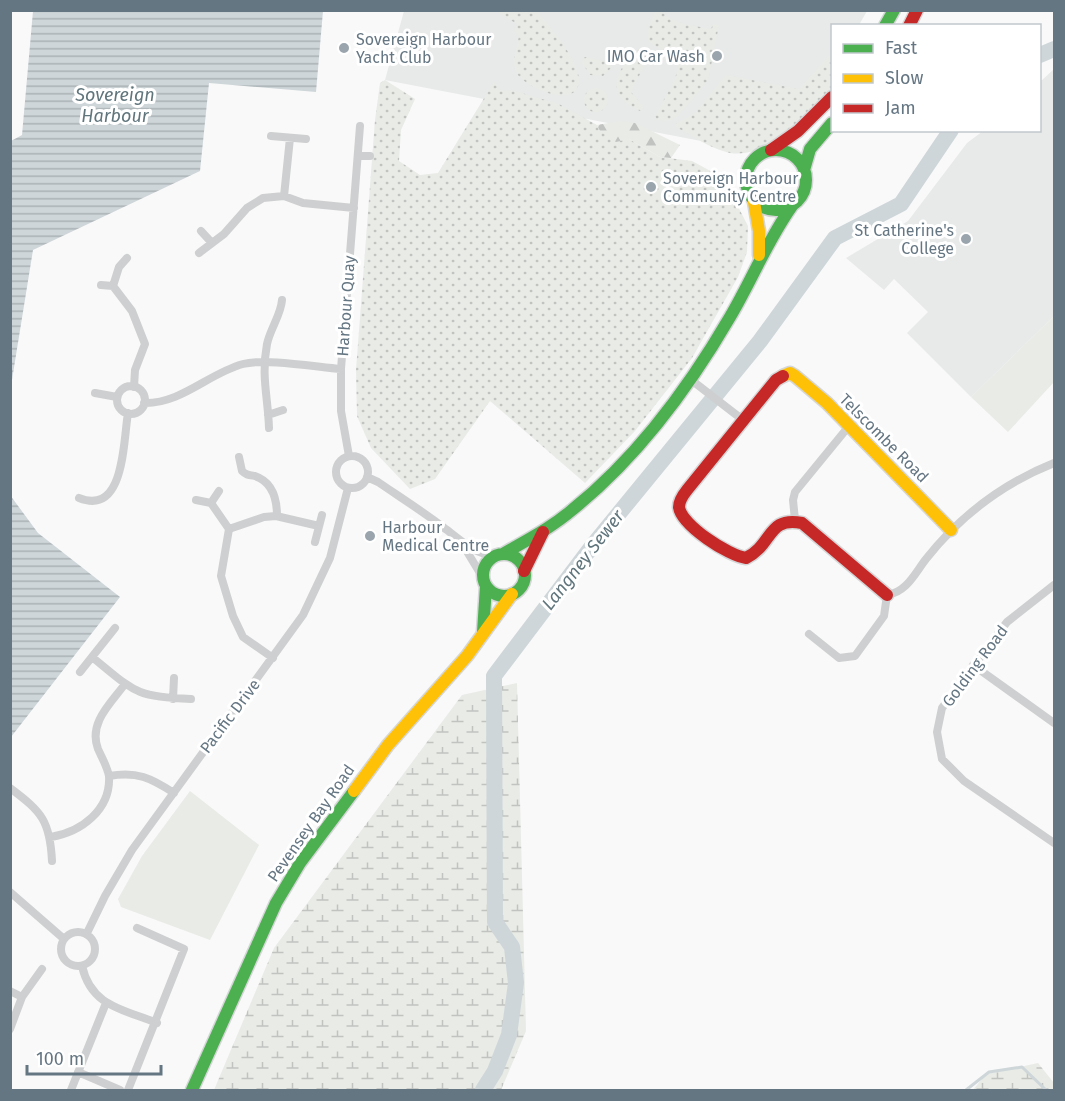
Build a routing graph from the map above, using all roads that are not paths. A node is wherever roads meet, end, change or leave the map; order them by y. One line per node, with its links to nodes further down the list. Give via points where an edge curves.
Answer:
1 (894, 10): 3 (main road)
2 (918, 10): 4 (main road)
3 (886, 24)
4 (910, 24)
5 (831, 98): 11 (main road, via 798,131)
6 (831, 124): 14 (main road, via 810,149)
7 (360, 126): 12 (street, Harbour Quay)
8 (271, 136): 9 (street)
9 (290, 138): 10 (street); 15 (street)
10 (306, 139)
11 (771, 150): 14 (main road, via 792,155); 16 (main road, via 754,159 746,173 746,189)
12 (358, 156): 13 (street); 18 (street, Harbour Quay)
13 (370, 156)
14 (804, 170): 17 (main road, via 805,187)
15 (284, 196): 18 (street, via 303,203); 20 (street, via 263,198 252,204)
16 (754, 202): 17 (main road, via 771,210); 22 (main road)
17 (792, 206): 22 (main road, via 774,228)
18 (354, 208): 30 (street, Harbour Quay)
19 (201, 231): 20 (street)
20 (212, 243): 21 (street)
21 (199, 253)
22 (759, 257): 31 (main road, via 731,315)
23 (127, 258): 25 (street, via 118,267)
24 (101, 285): 25 (street)
25 (113, 286): 32 (street, via 132,311 145,344 135,370)
26 (282, 300): 27 (street)
27 (278, 313): 28 (street); 29 (street)
28 (289, 318)
29 (265, 363): 30 (street); 35 (street, via 242,364 162,402); 38 (street)
30 (341, 369): 42 (street, Harbour Quay, via 340,411)
31 (690, 379): 39 (street); 57 (main road, via 602,484)
32 (134, 387): 34 (street, via 123,389); 35 (street, via 142,392)
33 (95, 393): 34 (street)
34 (117, 397): 37 (street, via 119,407)
35 (144, 403): 37 (street, via 139,411)
36 (283, 410): 38 (street)
37 (128, 413): 48 (street, via 114,489 101,500)
38 (268, 415): 41 (street)
39 (743, 420): 40 (main road, Telscombe Road, via 776,380 790,373); 53 (main road, via 687,490 679,510 730,555 744,559 781,522)
40 (849, 426): 53 (street, via 795,492); 56 (main road, Telscombe Road)
41 (269, 428)
42 (349, 456): 45 (street, via 364,461); 46 (street, via 336,469 340,483)
43 (238, 457): 52 (street, via 242,471 258,477 271,489)
44 (1054, 463): 56 (street, via 994,495)
45 (367, 477): 46 (street, via 360,486); 59 (street, via 446,529)
46 (348, 488): 70 (street, Pacific Drive, via 330,558 310,603)
47 (219, 491): 50 (street)
48 (79, 498)
49 (196, 500): 50 (street)
50 (211, 503): 55 (street)
51 (322, 515): 54 (street)
52 (277, 516): 54 (street); 55 (street)
53 (795, 520): 65 (main road)
54 (319, 526): 58 (street)
55 (229, 529): 70 (street, via 221,576 233,616 243,636)
56 (951, 530): 65 (street, via 905,587)
57 (543, 532): 60 (main road); 61 (main road)
58 (315, 542)
59 (462, 545): 60 (street, via 481,555); 62 (street)
60 (499, 555): 61 (main road, via 519,561); 62 (main road, via 486,565)
61 (524, 571): 64 (main road, via 522,585)
62 (485, 582): 64 (main road, via 498,595); 67 (main road)
63 (1054, 585): 71 (street, Golding Road, via 1007,622)
64 (512, 594): 67 (main road, Pevensey Bay Road)
65 (887, 595): 68 (street, via 884,616 855,656 839,658)
66 (115, 628): 69 (street)
67 (483, 632): 99 (main road, Pevensey Bay Road, via 467,656 388,745 300,863 276,903)
68 (809, 634)
69 (92, 657): 72 (street); 74 (street)
70 (273, 658): 80 (street, Pacific Drive)
71 (973, 665): 77 (street); 82 (street, Golding Road, via 942,708 937,732 942,759 964,781)
72 (80, 672)
73 (174, 678): 75 (street)
74 (125, 684): 75 (street, via 140,694); 78 (street, via 96,728 98,748)
75 (173, 699): 76 (street)
76 (191, 699)
77 (1054, 723)
78 (109, 776): 80 (street, via 138,773); 81 (street, via 106,798 96,813 72,832)
79 (10, 788): 81 (street, via 40,812)
80 (174, 793): 86 (street, Pacific Drive, via 132,850)
81 (51, 837): 83 (street)
82 (1054, 843)
83 (52, 861)
84 (10, 892): 87 (street)
85 (137, 928): 93 (street, via 184,949)
86 (87, 933): 87 (street, via 74,932); 88 (street, via 96,951)
87 (64, 939): 88 (street, via 61,950 66,961)
88 (82, 966): 92 (street, via 89,988)
89 (42, 969): 91 (street)
90 (10, 991): 91 (street)
91 (22, 997): 94 (street)
92 (106, 1003): 93 (street); 95 (street)
93 (157, 1023): 98 (street)
94 (10, 1029)
95 (78, 1072): 96 (street); 97 (street)
96 (71, 1090)
97 (120, 1090)
98 (128, 1090)
99 (192, 1090)

